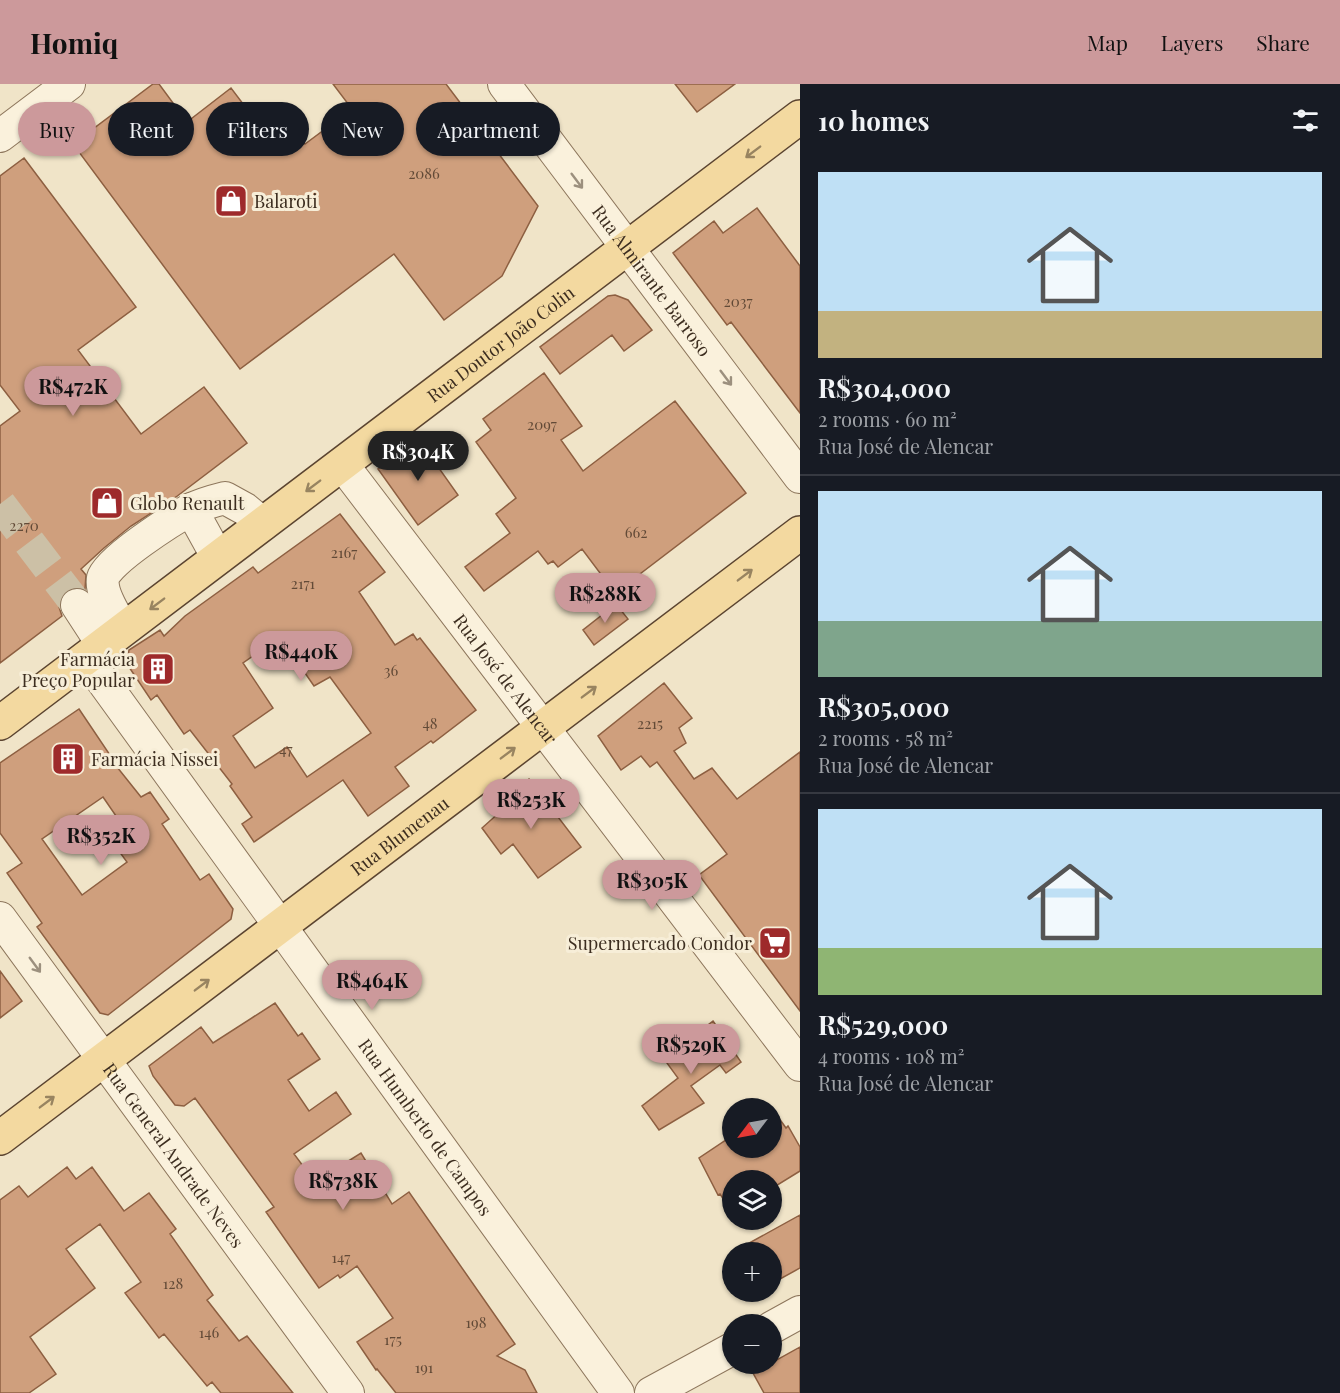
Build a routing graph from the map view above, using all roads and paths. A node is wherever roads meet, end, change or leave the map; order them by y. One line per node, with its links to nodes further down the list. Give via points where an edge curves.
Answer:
1 (69, 84): 4 (street)
2 (504, 84): 5 (street, Rua Almirante Barroso, one-way to 5)
3 (800, 117): 5 (main road, Rua Doutor João Colin, one-way to 5)
4 (0, 136)
5 (627, 248): 6 (main road, Rua Doutor João Colin); 7 (street, Rua Almirante Barroso, one-way to 7)
6 (342, 464): 9 (main road, Rua Doutor João Colin, one-way to 9); 15 (street, Rua José de Alencar)
7 (800, 477)
8 (191, 509): 9 (street, via 225,498); 11 (street); 13 (street, via 145,539 104,576)
9 (263, 524): 11 (main road, Rua Doutor João Colin)
10 (800, 533): 15 (main road, Rua Blumenau, one-way to 10)
11 (218, 558): 13 (main road, Rua Doutor João Colin, one-way to 13)
12 (77, 605): 13 (street)
13 (104, 644): 14 (main road, Rua Doutor João Colin); 17 (street, Rua Humberto de Campos)
14 (0, 723)
15 (543, 727): 17 (main road, Rua Blumenau, one-way to 15); 19 (street, Rua José de Alencar)
16 (0, 918): 18 (street, Rua General Andrade Neves, one-way to 18)
17 (280, 926): 18 (main road, Rua Blumenau, one-way to 17); 25 (street, Rua Humberto de Campos)
18 (104, 1059): 20 (main road, Rua Blumenau, one-way to 18); 24 (street, Rua General Andrade Neves)
19 (800, 1065)
20 (0, 1138)
21 (800, 1312): 22 (street)
22 (782, 1322)
23 (722, 1354): 26 (street)
24 (348, 1393)
25 (618, 1393)
26 (651, 1393)

